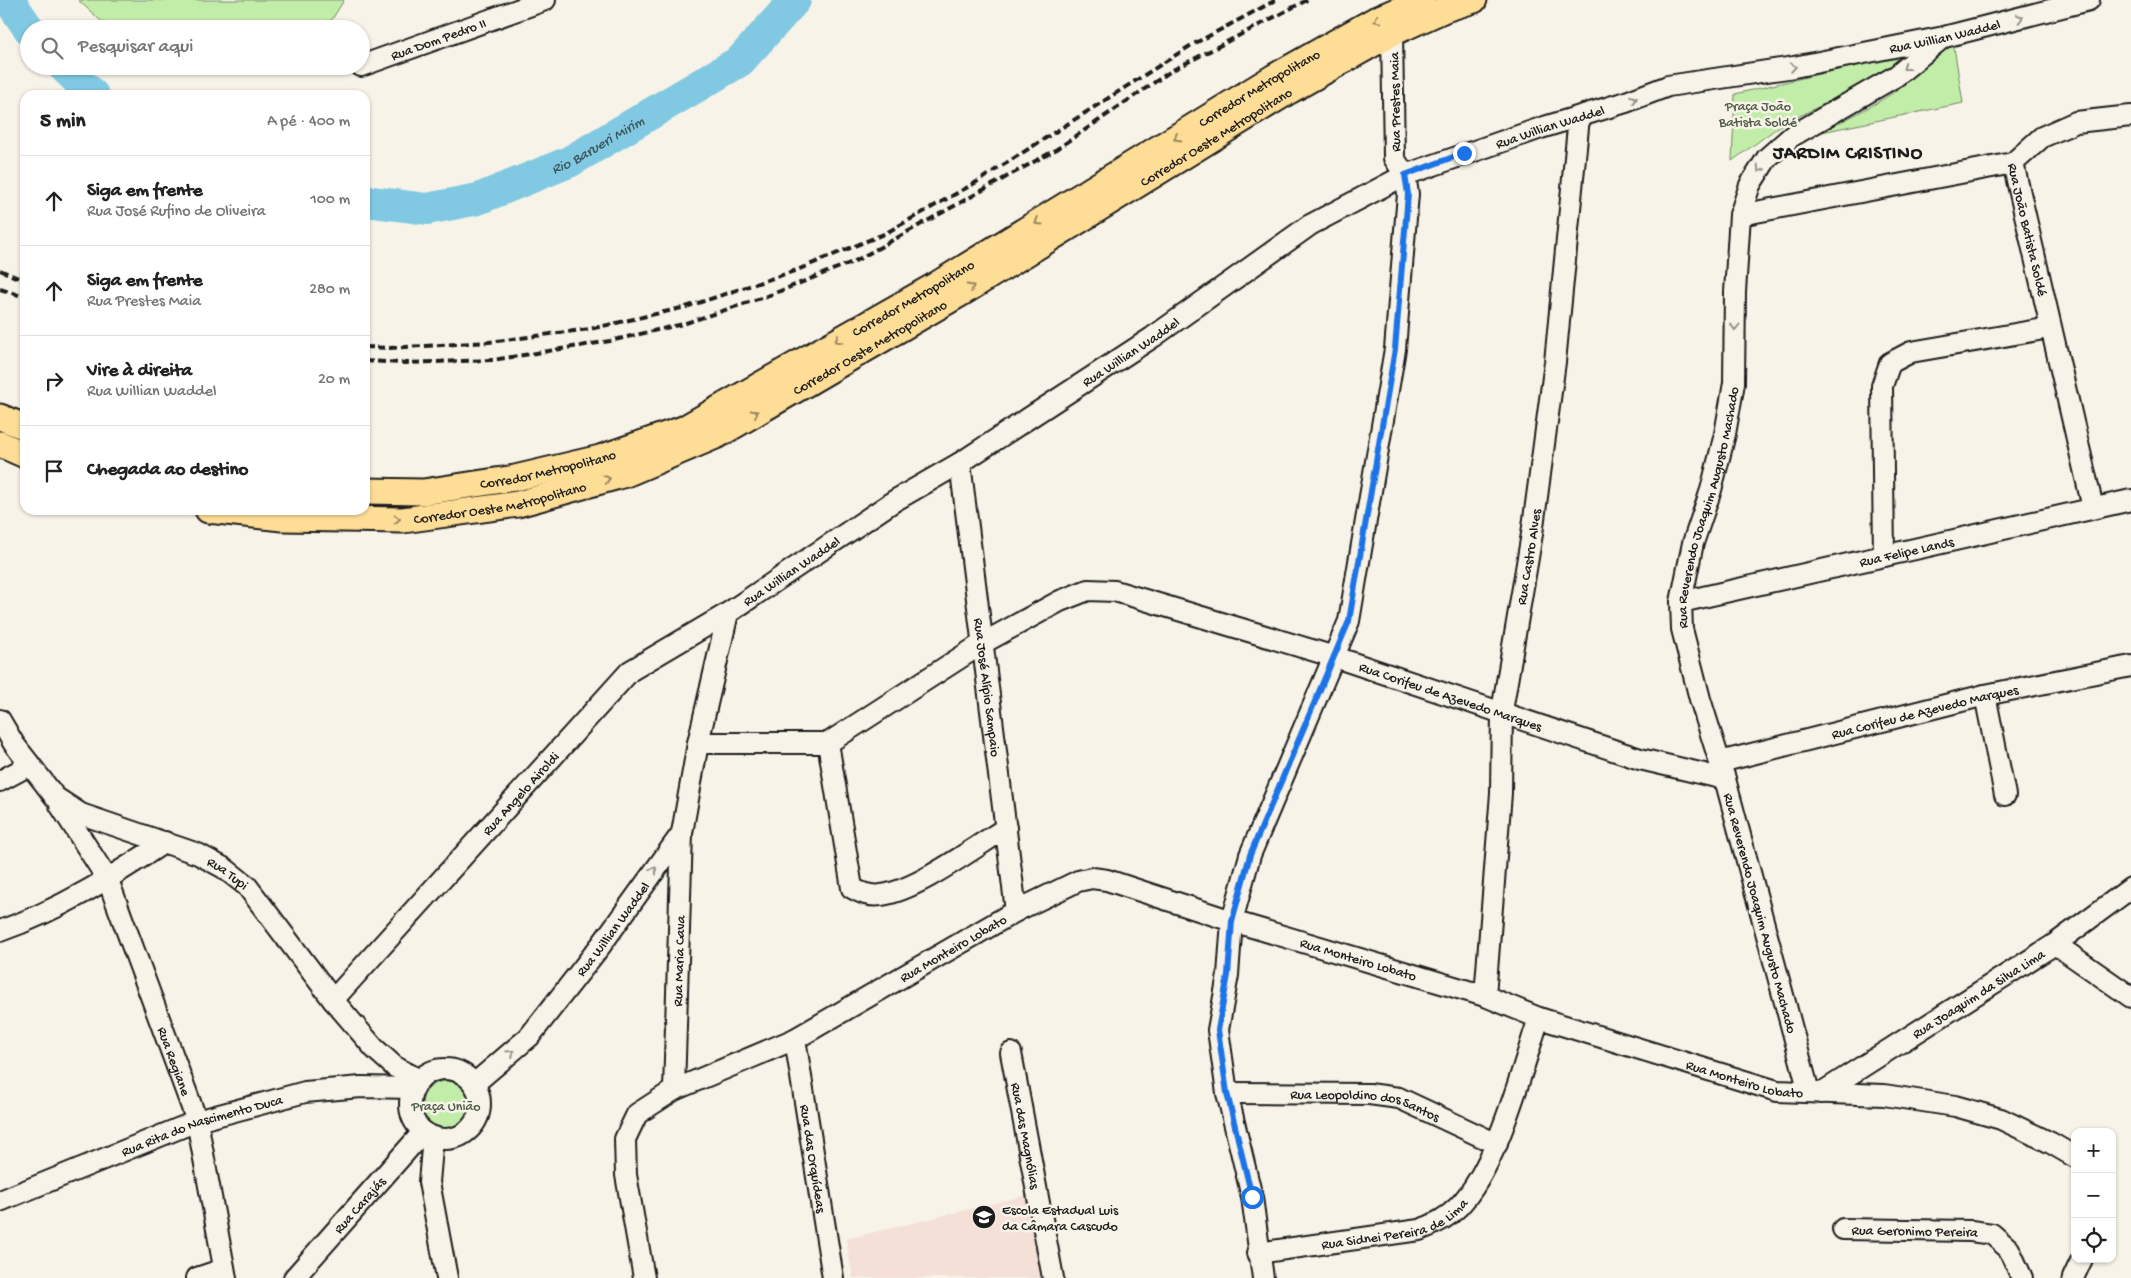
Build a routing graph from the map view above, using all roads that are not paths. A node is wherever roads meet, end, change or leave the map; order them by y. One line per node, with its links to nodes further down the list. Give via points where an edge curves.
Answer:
1 (545, 0): 8 (street, Rua Dom Pedro II)
2 (1422, 0): 20 (main road, Corredor Metropolitano, one-way to 20, via 1377,20 1274,77 936,285 683,429 600,458 515,478 423,492)
3 (1442, 0): 6 (main road, via 1417,11)
4 (1474, 0): 6 (main road, Corredor Oeste Metropolitano)
5 (2089, 0): 7 (street, Rua Willian Waddel, one-way to 5)
6 (1392, 33): 12 (street, Rua Prestes Maia, via 1394,158); 23 (main road, Corredor Oeste Metropolitano, one-way to 6, via 403,520 518,504 626,474 718,435 965,291 1289,91)
7 (1944, 37): 10 (street, Rua Willian Waddel, one-way to 7, via 1668,86 1794,67); 13 (street, Rua Reverendo Joaquim Augusto Machado, one-way to 13, via 1896,76 1792,136 1767,158 1750,185)
8 (370, 63)
9 (2131, 116): 11 (street, via 2076,122 2042,137)
10 (1579, 117): 12 (street, Rua Willian Waddel); 31 (street, Rua Castro Alves, via 1554,371 1532,534)
11 (2013, 163): 13 (street, Rua João Batista Soldé); 14 (street, Rua João Batista Soldé)
12 (1405, 175): 19 (street, Rua Willian Waddel, via 1310,225 1153,337); 28 (street, Rua Prestes Maia, via 1408,194 1395,349 1358,578 1349,621)
13 (1740, 216): 25 (street, Rua Reverendo Joaquim Augusto Machado, one-way to 25, via 1734,383 1725,434 1693,543)
14 (2050, 328): 22 (street, Rua João Batista Soldé); 24 (street, via 1911,352 1890,363 1882,386)
15 (0, 417): 16 (main road)
16 (20, 424)
17 (0, 444): 18 (main road)
18 (20, 453)
19 (960, 463): 26 (street, Rua Willian Waddel, via 894,501); 27 (street, Rua José Alípio Sampaio)
20 (370, 491)
21 (2131, 500): 22 (street, Rua Felipe Lands)
22 (2093, 508): 24 (street, Rua Felipe Lands)
23 (254, 515)
24 (1884, 556): 25 (street, Rua Felipe Lands)
25 (1681, 602): 36 (street, Rua Reverendo Joaquim Augusto Machado, via 1682,629)
26 (728, 613): 33 (street, Rua Willian Waddel); 51 (street, Rua Angelo Airoldi, via 630,671)
27 (983, 643): 28 (street, Rua Corifeu de Azevedo Marques, via 1060,601 1088,590 1115,591); 34 (street, Rua Corifeu de Azevedo Marques); 40 (street, Rua José Alípio Sampaio)
28 (1335, 657): 31 (street, Rua Corifeu de Azevedo Marques); 46 (street, Rua Prestes Maia, via 1276,788 1250,855)
29 (2131, 666): 30 (street, Rua Corifeu de Azevedo Marques)
30 (1985, 695): 36 (street, Rua Corifeu de Azevedo Marques); 38 (street)
31 (1502, 711): 36 (street, Rua Corifeu de Azevedo Marques, via 1640,759); 49 (street, Rua Castro Alves, via 1500,793)
32 (0, 720): 35 (street, Rua Tupi)
33 (698, 743): 34 (street); 41 (street, Rua Willian Waddel)
34 (828, 743): 40 (street, via 852,888 863,894 881,895 914,884)
35 (30, 765): 37 (street); 39 (street, Rua Tupi)
36 (1722, 770): 58 (street, Rua Reverendo Joaquim Augusto Machado)
37 (0, 781)
38 (2005, 795)
39 (55, 797): 42 (street, Rua Tupi, via 81,814); 43 (street, Rua Regiane)
40 (1006, 828): 45 (street, Rua José Alípio Sampaio)
41 (682, 834): 56 (street, Rua Willian Waddel, one-way to 41, via 529,1037); 57 (street, Rua Maria Cava)
42 (165, 842): 43 (street); 51 (street, Rua Tupi, via 198,854 247,886)
43 (108, 880): 47 (street, via 38,918); 60 (street, Rua Regiane)
44 (2131, 888): 48 (street, Rua Joaquim da Silva Lima)
45 (1016, 911): 46 (street, Rua Monteiro Lobato, via 1078,881 1092,878); 53 (street, Rua Monteiro Lobato)
46 (1232, 921): 49 (street, Rua Monteiro Lobato); 59 (street, Rua Prestes Maia, via 1228,975 1218,1030)
47 (0, 931)
48 (2055, 944): 50 (street); 58 (street, Rua Joaquim da Silva Lima)
49 (1486, 996): 52 (street, Rua Monteiro Lobato)
50 (2131, 997)
51 (333, 1000): 55 (street, Rua Tupi, via 374,1049)
52 (1539, 1018): 58 (street, Rua Monteiro Lobato, via 1777,1091); 62 (street, Rua Sidnei Pereira de Lima)
53 (795, 1039): 57 (street, Rua Monteiro Lobato); 73 (street, Rua das Orquídeas)
54 (1011, 1053): 74 (street, Rua das Magnólias)
55 (417, 1084): 56 (street, via 437,1070 448,1070 458,1072); 60 (street, Rua Rita do Nascimento Duca, via 305,1092); 61 (street, via 410,1108 412,1118)
56 (474, 1084): 61 (street, via 480,1105 473,1126 455,1138)
57 (674, 1090): 72 (street, Rua Monteiro Lobato, via 637,1114 625,1140 626,1175)
58 (1815, 1092): 63 (street, Rua Monteiro Lobato, via 1884,1095 1955,1106 2001,1120)
59 (1227, 1093): 62 (street, Rua Leopoldino dos Santos, via 1369,1094 1399,1098); 66 (street, Rua Prestes Maia, via 1252,1197)
60 (197, 1121): 64 (street, Rua Rita do Nascimento Duca); 68 (street, Rua Regiane)
61 (428, 1134): 70 (street, Rua Carajás); 71 (street, via 429,1182)
62 (1497, 1144): 66 (street, Rua Sidnei Pereira de Lima, via 1469,1195 1434,1225 1419,1230)
63 (2071, 1154)
64 (0, 1201)
65 (1843, 1229): 76 (street, Rua Geronimo Pereira, via 1992,1234 2010,1248)
66 (1258, 1253): 75 (street, Rua Prestes Maia)
67 (2080, 1263): 77 (street)
68 (225, 1273): 69 (street)
69 (197, 1278)
70 (294, 1278)
71 (446, 1278)
72 (644, 1278)
73 (832, 1278)
74 (1053, 1278)
75 (1264, 1278)
76 (2022, 1278)
77 (2073, 1278)

